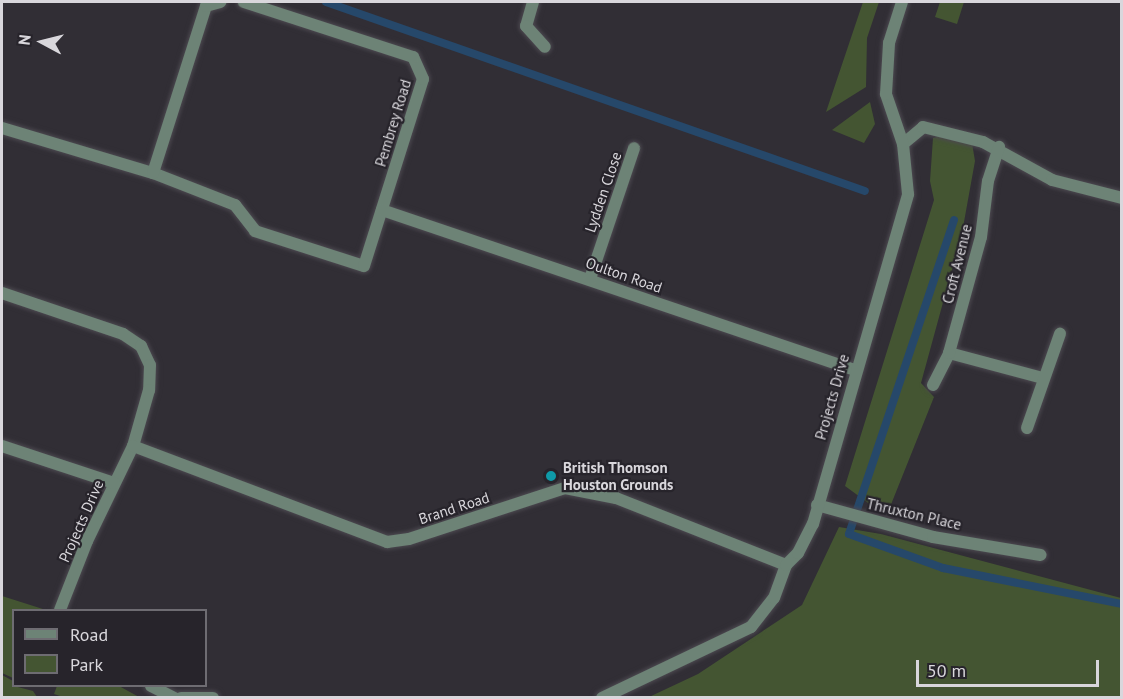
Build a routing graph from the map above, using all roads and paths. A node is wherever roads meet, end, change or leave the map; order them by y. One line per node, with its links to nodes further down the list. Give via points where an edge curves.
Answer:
1 (220, 2): 10 (street, via 206,6)
2 (244, 2): 12 (street, Pembrey Road, via 413,57 423,79)
3 (533, 2): 5 (street, via 526,27)
4 (902, 2): 7 (street, Projects Drive, via 889,43 886,94)
5 (545, 47)
6 (2, 128): 10 (street)
7 (903, 144): 8 (street, via 923,127); 17 (street, Projects Drive, via 908,194)
8 (999, 147): 11 (street, via 1052,180); 16 (street, Croft Avenue, via 988,181 981,237)
9 (634, 148): 13 (street, Lydden Close)
10 (153, 173): 12 (street, Pembrey Road, via 235,205 255,231 364,266)
11 (1122, 198)
12 (382, 210): 13 (street, Oulton Road)
13 (590, 279): 17 (street, Oulton Road)
14 (2, 294): 22 (street, Projects Drive, via 123,334 141,346 150,365 149,390)
15 (1060, 334): 18 (street)
16 (949, 353): 18 (street); 19 (street, Croft Avenue)
17 (855, 370): 24 (street, Projects Drive)
18 (1043, 378): 20 (street)
19 (933, 386)
20 (1028, 428)
21 (2, 446): 23 (street)
22 (133, 446): 23 (street, Projects Drive); 26 (street, Brand Road, via 387,542 410,539 565,488 616,498)
23 (114, 483): 27 (street, Projects Drive)
24 (817, 505): 25 (street, Thruxton Place, via 933,537); 26 (street, Projects Drive, via 813,524 798,553)
25 (1041, 555)
26 (786, 565): 32 (street, Projects Drive, via 774,598 751,627)
27 (60, 609)
28 (153, 687): 29 (street)
29 (175, 698)
30 (181, 698): 31 (street)
31 (213, 698)
32 (602, 698)

